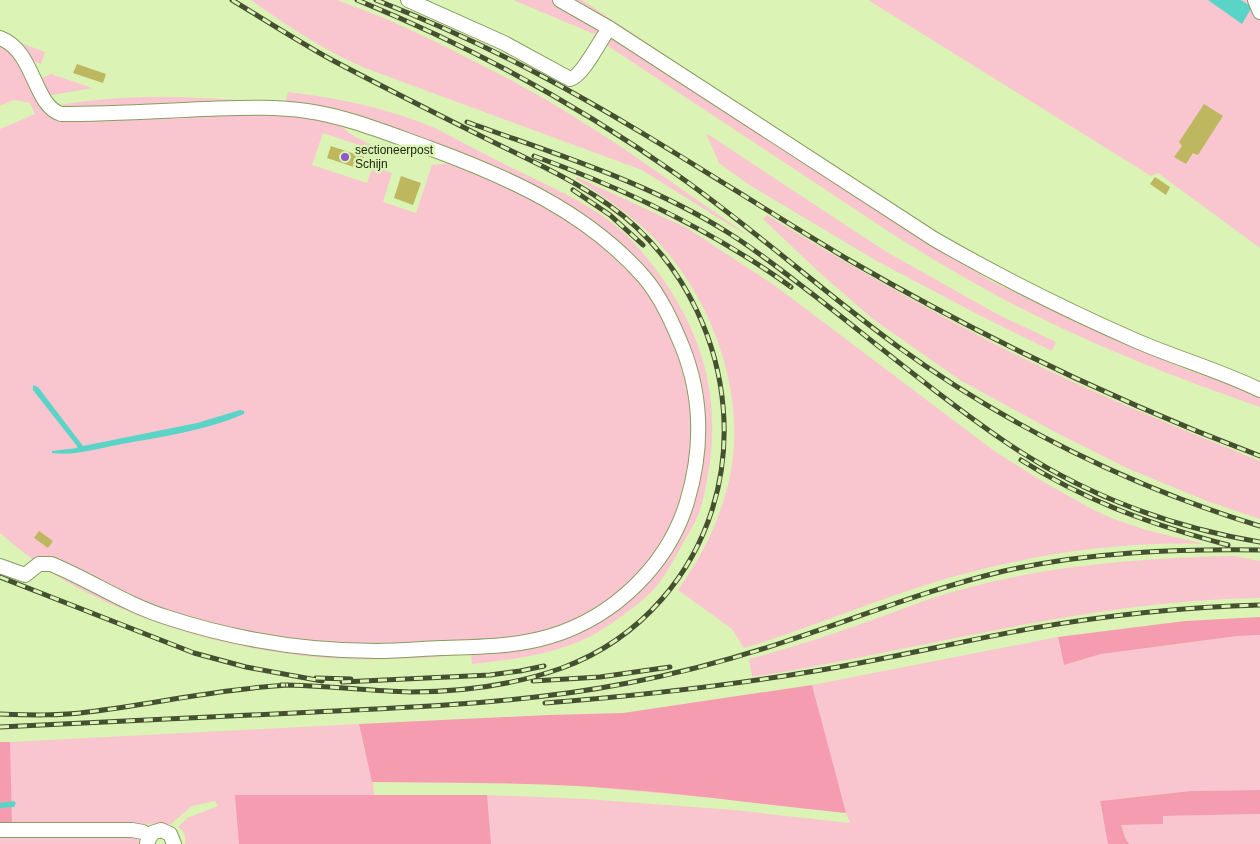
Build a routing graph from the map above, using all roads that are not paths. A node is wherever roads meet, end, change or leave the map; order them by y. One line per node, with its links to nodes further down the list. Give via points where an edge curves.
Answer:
1 (408, 0): 5 (lane, via 504,43 570,79 581,70)
2 (560, 0): 5 (lane)
3 (1255, 0): 4 (lane)
4 (1260, 12)
5 (609, 28): 7 (lane, via 934,239 994,273 1139,342)
6 (0, 38): 8 (lane, via 15,46 49,106 61,114 243,108 306,111 356,123 485,169 556,205 606,240 645,279 658,297 691,368 699,441 684,512 665,548 642,579 626,594 578,625 524,643 376,651 288,644 218,632 169,619 51,564 39,564 25,575)
7 (1260, 390)
8 (0, 566)
9 (0, 830): 10 (lane, via 132,830 143,832)
10 (148, 840): 11 (lane, via 155,832 165,831 173,838)
11 (174, 844)

